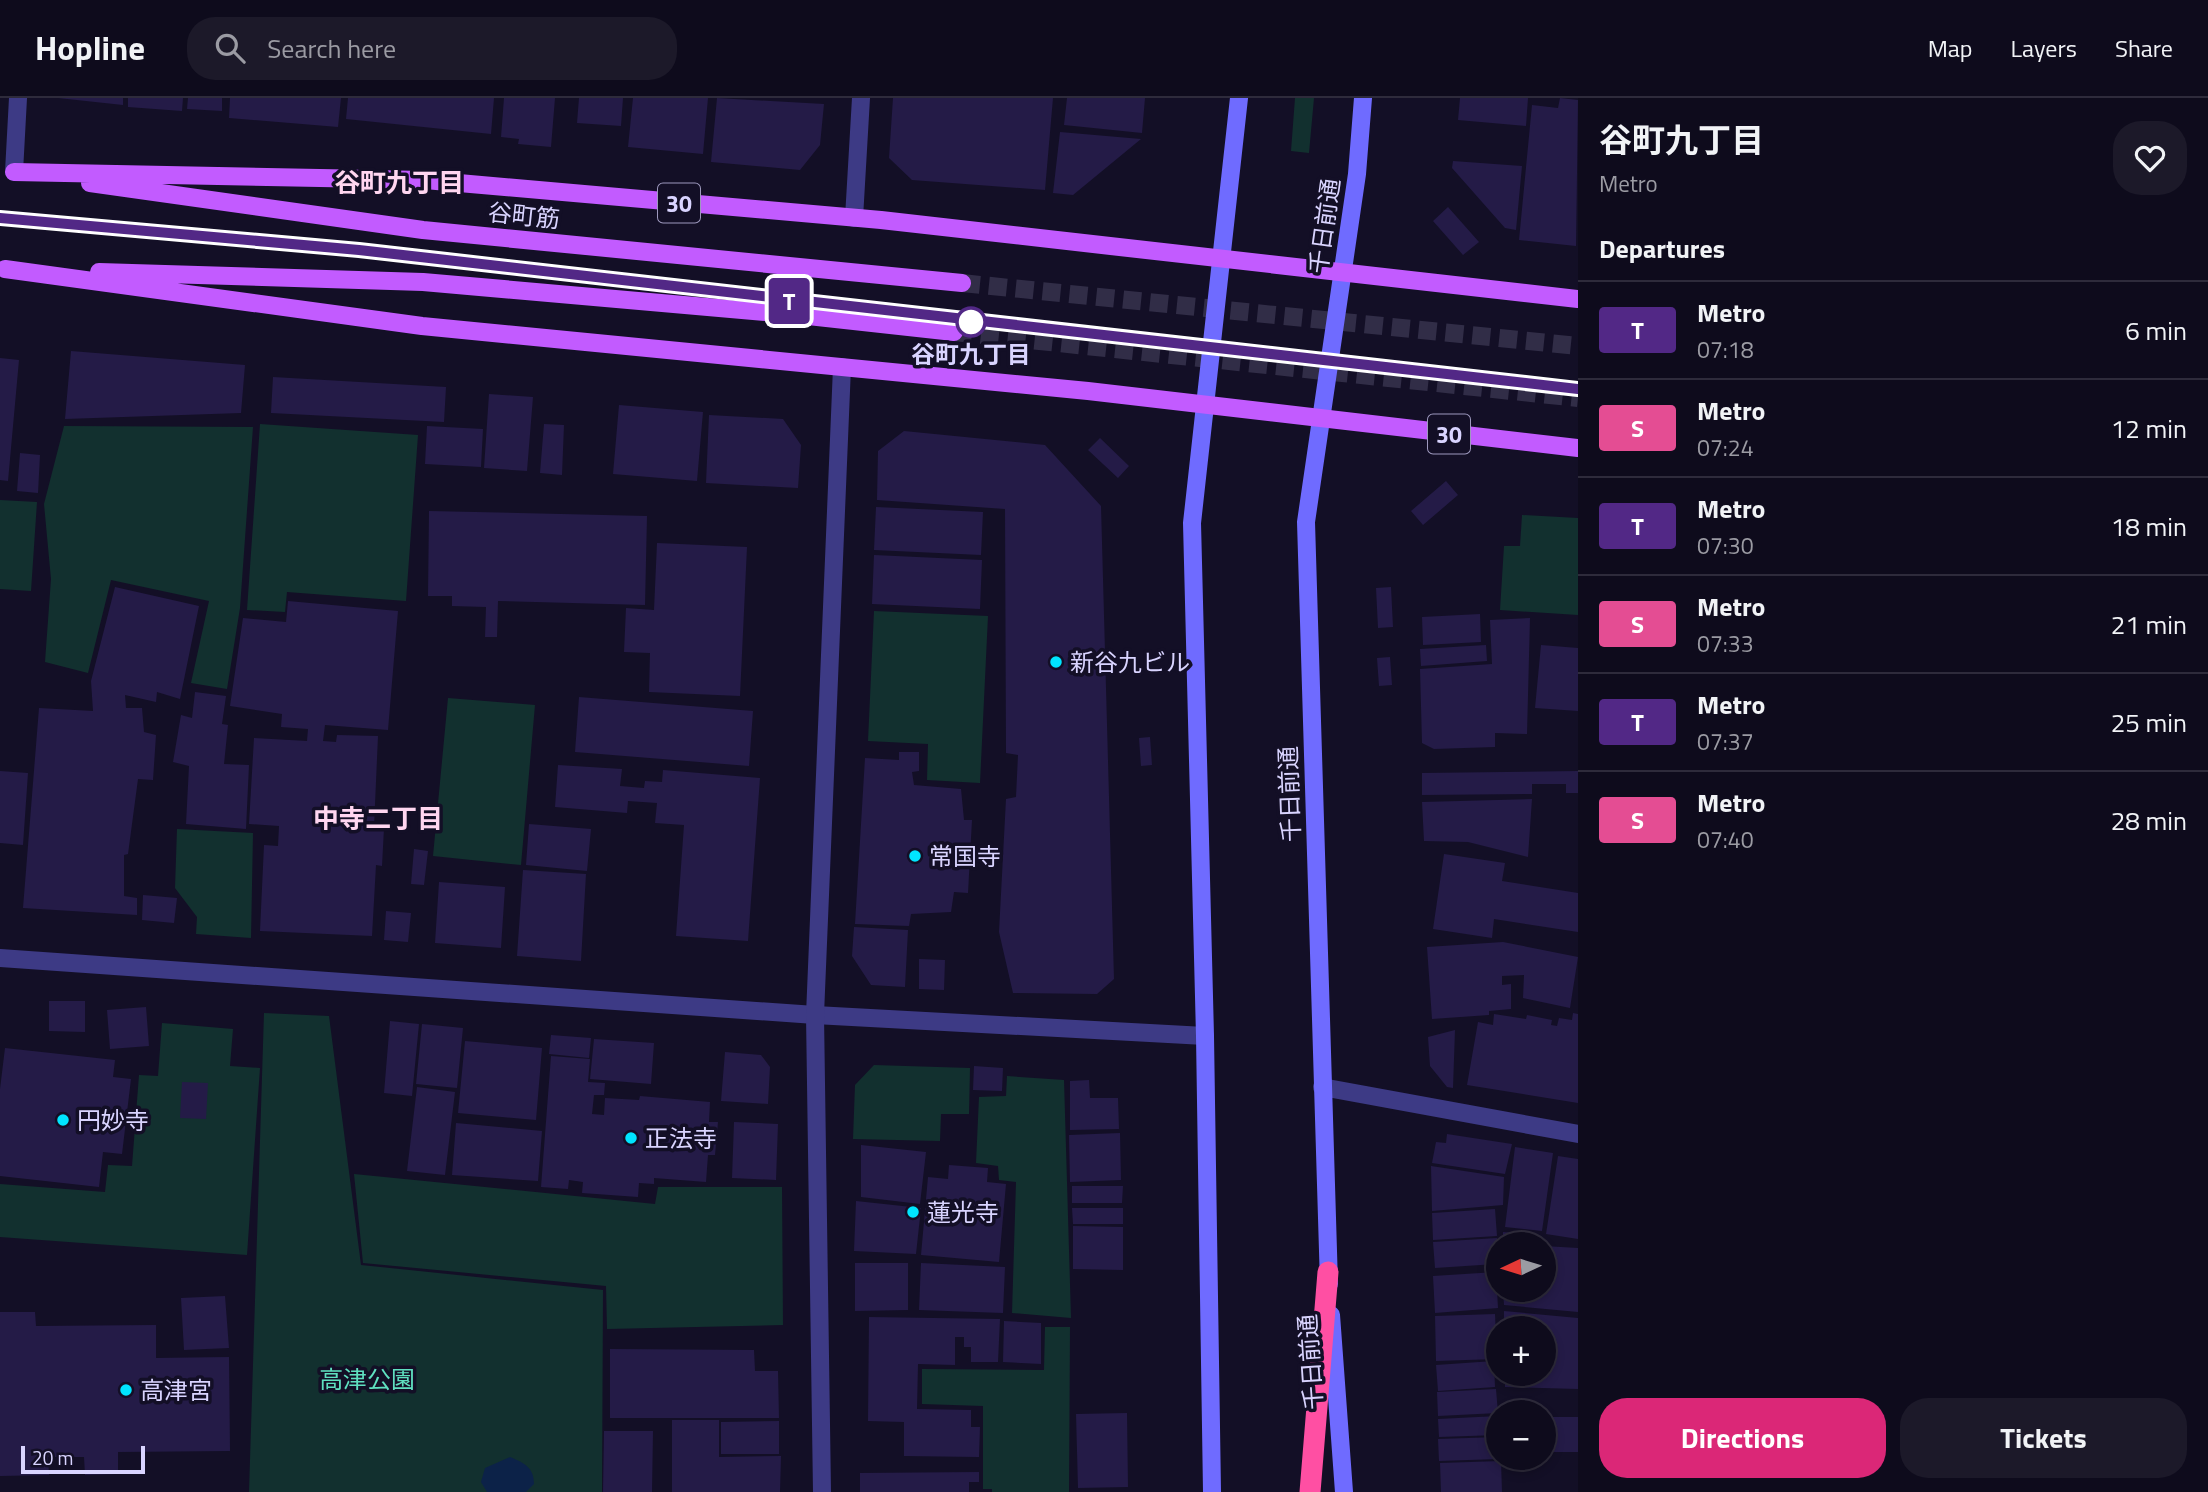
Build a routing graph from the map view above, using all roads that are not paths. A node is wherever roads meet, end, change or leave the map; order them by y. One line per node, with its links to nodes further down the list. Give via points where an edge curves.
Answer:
1 (18, 98): 5 (street)
2 (861, 98): 6 (street)
3 (1239, 98): 7 (main road)
4 (1363, 98): 9 (main road, 千日前通)
5 (7, 172): 6 (main road, 30, via 425,180); 10 (main road, 谷町筋 / 30, via 423,230)
6 (854, 218): 7 (main road, 30)
7 (1222, 258): 9 (main road, 30); 14 (main road)
8 (2, 269): 12 (main road, 30, via 423,282); 13 (main road, 30, via 422,326)
9 (1342, 273): 11 (main road, 30); 15 (main road, 千日前通)
10 (962, 283)
11 (1578, 299)
12 (954, 332)
13 (842, 368): 14 (main road, 30); 18 (street)
14 (1205, 405): 15 (main road, 30); 19 (main road, via 1192,523)
15 (1321, 419): 16 (main road, 30); 20 (main road, 千日前通, via 1306,522)
16 (1578, 448)
17 (0, 958): 18 (street)
18 (815, 1015): 19 (street); 23 (street)
19 (1205, 1036): 24 (main road)
20 (1322, 1087): 21 (street); 22 (main road, 千日前通)
21 (1578, 1134)
22 (1328, 1272): 25 (highway); 26 (main road, 千日前通)
23 (822, 1492)
24 (1212, 1492)
25 (1310, 1492)
26 (1344, 1492)

